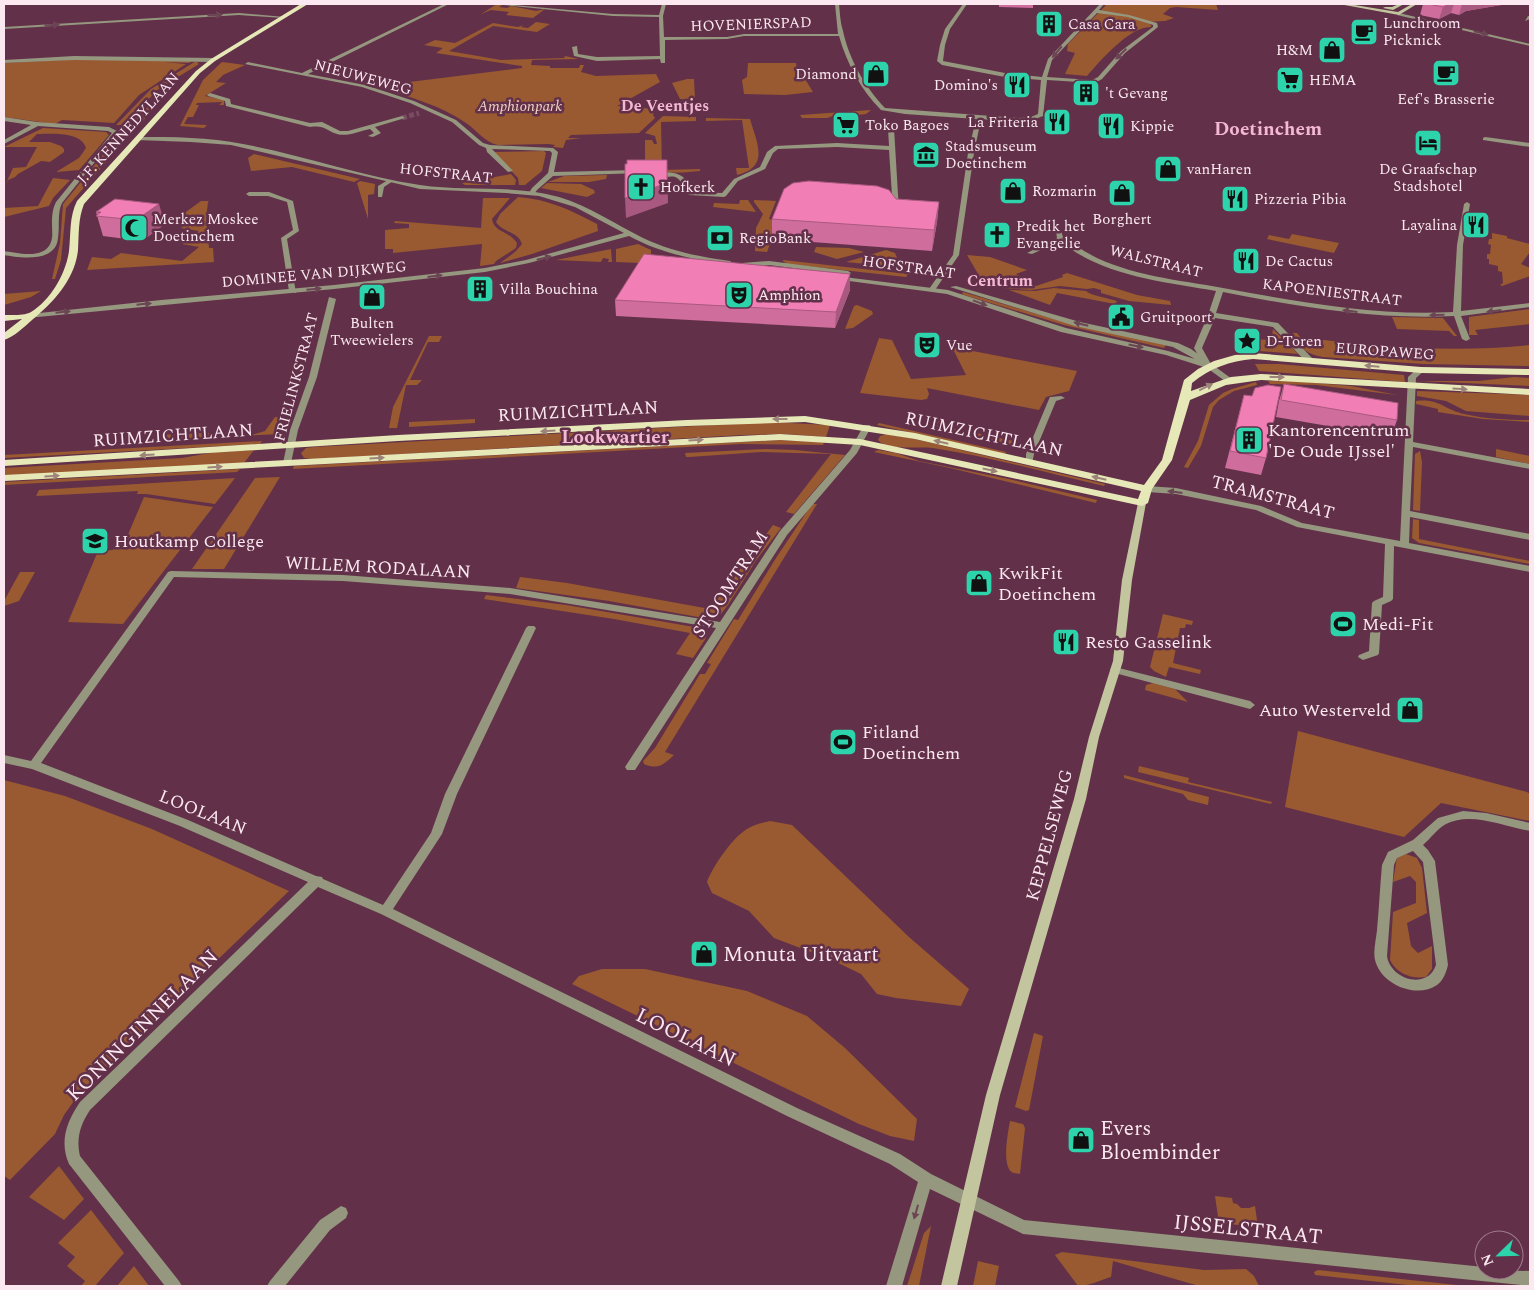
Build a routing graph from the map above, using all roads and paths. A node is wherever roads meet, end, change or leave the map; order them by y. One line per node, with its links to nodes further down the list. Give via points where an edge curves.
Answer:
1 (305, 4): 16 (main road, J.F. KENNEDYLAAN)
2 (447, 4): 25 (street)
3 (504, 4): 15 (street, via 613,15)
4 (664, 4): 15 (street)
5 (837, 4): 18 (street)
6 (965, 4): 26 (street, via 961,14 952,21 941,47 940,62)
7 (1102, 4): 12 (street)
8 (1341, 4): 13 (main road)
9 (1360, 4): 13 (main road)
10 (1402, 4): 13 (main road)
11 (1415, 4): 14 (main road)
12 (1095, 11): 26 (street, one-way to 26, via 1050,60); 26 (street, one-way to 26, via 1141,19 1156,27 1123,52 1100,78 1089,83)
13 (1391, 11): 14 (main road)
14 (1401, 13): 20 (street, one-way to 20)
15 (661, 16): 19 (street)
16 (283, 17): 17 (street, one-way to 16, via 239,14); 22 (main road, J.F. KENNEDYLAAN)
17 (4, 28)
18 (841, 35): 19 (street, HOVENIERSPAD); 30 (street, via 856,70 883,109)
19 (662, 39): 21 (street, via 663,60 590,58 576,55)
20 (1530, 45)
21 (575, 47)
22 (213, 60): 23 (street, via 74,58); 37 (main road, J.F. KENNEDYLAAN, via 187,83)
23 (4, 62)
24 (248, 64): 25 (street, NIEUWEWEG)
25 (303, 74): 28 (street, NIEUWEWEG, via 363,86)
26 (1044, 79): 30 (street, via 1043,112 1039,117 1019,120)
27 (210, 95): 34 (street, via 228,100 228,105 310,125 322,124 339,133)
28 (430, 110): 29 (street); 41 (street, NIEUWEWEG, via 454,121)
29 (419, 113)
30 (979, 117): 56 (street, via 956,255)
31 (402, 118): 34 (street)
32 (4, 119): 33 (street)
33 (37, 124): 39 (street); 54 (street, via 116,132 59,202 52,246 32,256)
34 (371, 127): 36 (street, via 378,133)
35 (891, 128): 42 (street)
36 (371, 136)
37 (138, 139): 45 (street, HOFSTRAAT, via 242,146); 63 (main road, J.F. KENNEDYLAAN, via 80,203 68,271 55,294)
38 (1486, 139): 40 (street)
39 (4, 142)
40 (1530, 145)
41 (489, 147): 43 (street, NIEUWEWEG, via 489,151); 44 (street, via 551,149 555,152)
42 (892, 148): 44 (street, via 777,148 770,152 763,168 736,180 724,195 692,194 686,179 675,175 630,172); 50 (street)
43 (510, 171)
44 (551, 174): 46 (street)
45 (390, 181): 46 (street, HOFSTRAAT, via 446,190); 48 (street, via 381,186)
46 (532, 193): 52 (street, HOFSTRAAT, via 580,207)
47 (249, 194): 58 (street, via 268,194 290,201 296,231 284,238)
48 (380, 196)
49 (1468, 204): 61 (street, via 1457,267)
50 (896, 214)
51 (1059, 232): 53 (street)
52 (630, 233): 56 (street, HOFSTRAAT, via 667,250 742,265); 58 (street, DOMINEE VAN DIJKWEG, one-way to 52, via 485,270 536,260)
53 (1062, 239): 55 (street); 57 (street, WALSTRAAT, via 1077,251 1116,267)
54 (4, 253)
55 (1030, 253)
56 (934, 286): 68 (street, HOFSTRAAT, one-way to 56, via 1069,321 975,292); 70 (street, HOFSTRAAT, one-way to 70, via 1064,330 1168,353)
57 (1220, 290): 61 (street, KAPOENIESTRAAT, one-way to 57, via 1356,312); 62 (street)
58 (293, 291): 63 (street, DOMINEE VAN DIJKWEG, one-way to 58)
59 (332, 299): 80 (street, FRIELINKSTRAAT)
60 (1530, 305): 61 (street, KAPOENIESTRAAT, one-way to 61)
61 (1457, 314): 66 (street)
62 (1212, 315): 67 (street); 69 (street, via 1275,325)
63 (30, 316): 64 (main road); 65 (main road)
64 (4, 318)
65 (4, 337)
66 (1466, 340)
67 (1198, 348): 68 (street); 70 (street)
68 (1188, 350): 70 (street, HOFSTRAAT)
69 (1310, 361): 70 (main road, EUROPAWEG, via 1244,357); 71 (main road, EUROPAWEG, one-way to 69)
70 (1208, 366): 73 (street, HOFSTRAAT); 77 (main road, KEPPELSEWEG, via 1186,382)
71 (1420, 370): 72 (main road, EUROPAWEG); 74 (street, via 1412,377)
72 (1530, 372)
73 (1228, 379): 74 (main road, EUROPAWEG, one-way to 74, via 1295,377); 77 (main road, one-way to 73)
74 (1411, 386): 75 (main road, EUROPAWEG, one-way to 75); 81 (street)
75 (1530, 392)
76 (1061, 398): 82 (street, via 1053,400)
77 (1185, 398): 87 (main road, KEPPELSEWEG, via 1165,465)
78 (867, 427): 79 (street, STOOMTRAM); 80 (main road, RUIMZICHTLAAN, one-way to 80, via 805,420 766,420); 82 (main road, RUIMZICHTLAAN, one-way to 78)
79 (860, 442): 84 (main road, RUIMZICHTLAAN, one-way to 79, via 715,439 780,437); 88 (main road, RUIMZICHTLAAN, one-way to 88); 94 (street, STOOMTRAM, via 783,533)
80 (292, 444): 83 (main road, RUIMZICHTLAAN, one-way to 83); 84 (street, FRIELINKSTRAAT)
81 (1409, 444): 85 (street); 89 (street)
82 (1029, 462): 87 (main road, RUIMZICHTLAAN, one-way to 82)
83 (4, 463)
84 (287, 463): 86 (main road, RUIMZICHTLAAN, one-way to 84)
85 (1530, 467)
86 (4, 478)
87 (1147, 489): 88 (main road, KEPPELSEWEG); 91 (street, TRAMSTRAAT, one-way to 87, via 1300,525 1258,508 1176,491)
88 (1142, 503): 97 (main road, KEPPELSEWEG, via 1127,580)
89 (1404, 513): 90 (street); 92 (street)
90 (1530, 537)
91 (1390, 542): 92 (street, TRAMSTRAAT); 96 (street, via 1388,599 1377,603 1374,653)
92 (1404, 545): 93 (street, TRAMSTRAAT)
93 (1530, 569)
94 (724, 626): 100 (street, WILLEM RODALAAN, via 510,591 343,578 171,574); 101 (street, STOOMTRAM)
95 (531, 628): 105 (street, via 451,794 436,834)
96 (1363, 657)
97 (1115, 670): 98 (street); 107 (main road, KEPPELSEWEG, via 993,1096)
98 (1250, 705)
99 (4, 759): 100 (street, LOOLAAN)
100 (34, 765): 104 (street, LOOLAAN)
101 (631, 767)
102 (1530, 827): 103 (street, via 1491,819 1456,817 1443,821)
103 (1414, 845): 103 (street, via 1392,856 1388,865 1381,960 1390,975 1411,985 1435,980 1441,974 1442,965 1428,862 1424,853)
104 (318, 880): 105 (street, LOOLAAN); 110 (street, KONINGINNELAAN, via 85,1106 70,1133 74,1159)
105 (385, 911): 106 (street, LOOLAAN, via 792,1112 895,1159)
106 (926, 1179): 107 (street, LOOLAAN); 112 (street, one-way to 112)
107 (968, 1201): 109 (street, IJSSELSTRAAT, via 1023,1227 1042,1230); 113 (main road, KEPPELSEWEG)
108 (341, 1213): 111 (street, via 325,1226)
109 (1530, 1279)
110 (174, 1286)
111 (275, 1286)
112 (894, 1286)
113 (949, 1286)

